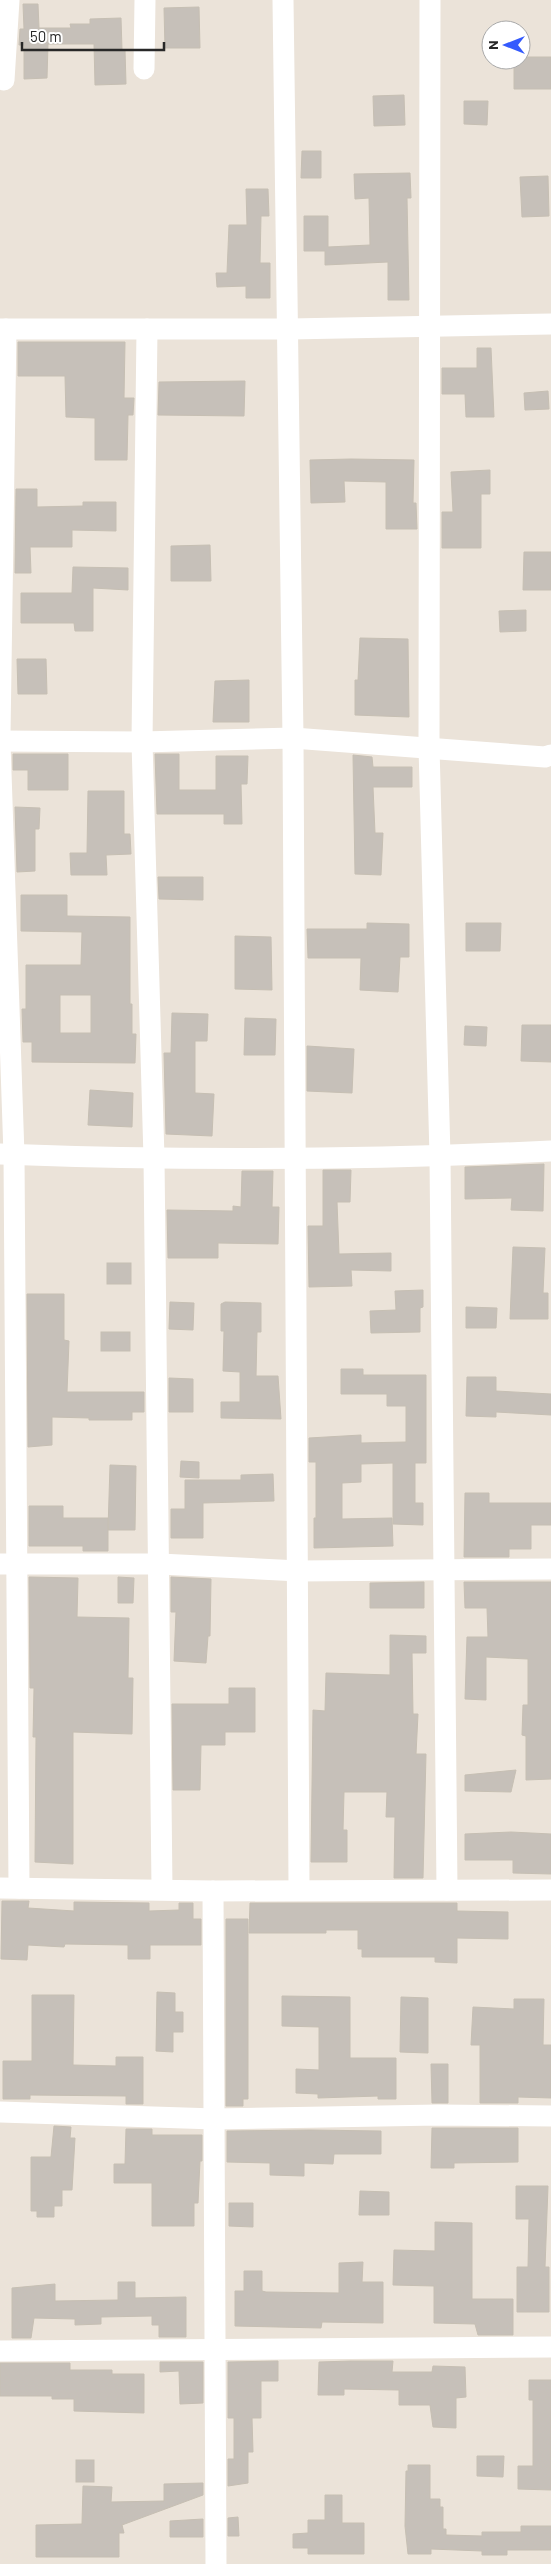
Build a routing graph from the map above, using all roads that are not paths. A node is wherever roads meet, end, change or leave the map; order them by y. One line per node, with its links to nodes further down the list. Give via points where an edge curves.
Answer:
1 (9, 0): 6 (street)
2 (145, 0): 5 (street)
3 (284, 0): 11 (street)
4 (430, 0): 8 (street)
5 (144, 69)
6 (4, 80)
7 (551, 324): 8 (street)
8 (432, 326): 11 (street); 16 (street)
9 (3, 329): 10 (street); 12 (street)
10 (147, 329): 11 (street); 15 (street)
11 (290, 329): 13 (street)
12 (0, 736)
13 (293, 738): 15 (street); 16 (street); 22 (street)
14 (0, 742): 15 (street); 19 (street)
15 (142, 742): 21 (street)
16 (429, 747): 17 (street); 20 (street)
17 (551, 755)
18 (551, 1152): 20 (street)
19 (7, 1154): 21 (street); 23 (street)
20 (440, 1156): 22 (street); 26 (street)
21 (154, 1158): 22 (street); 24 (street)
22 (295, 1158): 27 (street)
23 (8, 1564): 24 (street); 28 (street)
24 (160, 1564): 27 (street); 29 (street)
25 (551, 1569): 26 (street)
26 (445, 1570): 27 (street); 31 (street)
27 (299, 1571): 30 (street)
28 (9, 1888): 29 (street)
29 (162, 1889): 33 (street)
30 (299, 1889): 31 (street); 33 (street)
31 (447, 1890): 32 (street)
32 (551, 1890)
33 (213, 1891): 36 (street)
34 (0, 2112): 36 (street)
35 (551, 2116): 36 (street)
36 (215, 2119): 38 (street)
37 (551, 2347): 38 (street)
38 (214, 2349): 39 (street); 40 (street)
39 (0, 2351)
40 (216, 2564)

